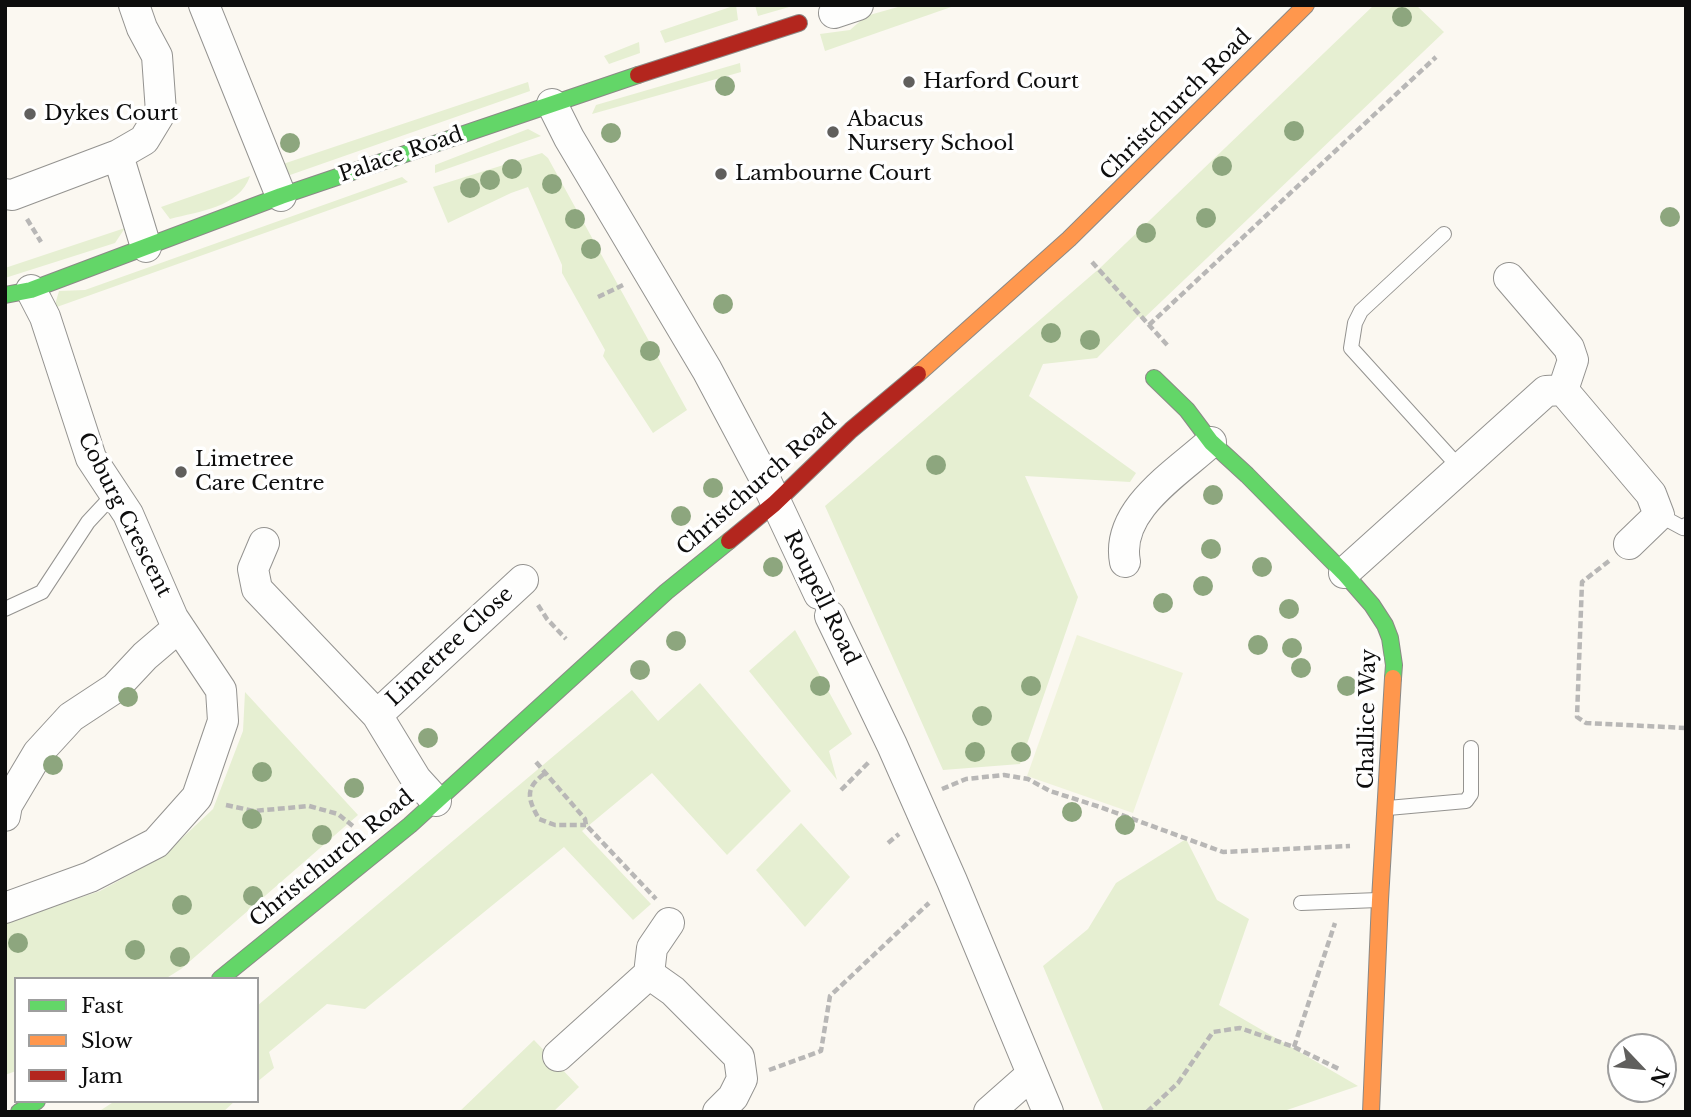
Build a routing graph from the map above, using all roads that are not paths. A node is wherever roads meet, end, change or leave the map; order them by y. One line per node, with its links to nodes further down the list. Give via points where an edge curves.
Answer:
1 (134, 5): 6 (street, via 157,56 161,113 144,140)
2 (204, 5): 8 (street)
3 (1306, 5): 18 (main road, Christchurch Road, via 1069,239 851,430)
4 (799, 23): 5 (main road, Palace Road)
5 (552, 104): 8 (main road, Palace Road); 18 (street, Roupell Road, via 707,370)
6 (118, 155): 7 (street); 10 (street)
7 (5, 194)
8 (281, 196): 10 (main road, Palace Road)
9 (1444, 234): 16 (lane, via 1361,311 1351,348)
10 (146, 247): 12 (main road, Palace Road)
11 (1509, 278): 14 (street, via 1569,348 1572,365)
12 (18, 293): 17 (street, Coburg Crescent, via 45,317 91,458)
13 (1154, 378): 15 (main road, Challice Way)
14 (1563, 390): 16 (street, via 1546,391); 19 (street)
15 (1211, 442): 22 (street, via 1134,515 1124,536); 23 (main road, Challice Way)
16 (1459, 467): 23 (street)
17 (115, 493): 25 (lane, via 88,522 42,592); 26 (street, Coburg Crescent)
18 (774, 504): 29 (main road, Christchurch Road, via 666,592); 39 (street, Roupell Road, via 892,745)
19 (1672, 520): 21 (street)
20 (264, 543): 27 (street, Limetree Close, via 253,569 257,589)
21 (1629, 544)
22 (1125, 562)
23 (1344, 573): 30 (main road, Challice Way, via 1372,605 1392,646)
24 (523, 580): 27 (street, Limetree Close)
25 (5, 609)
26 (179, 627): 31 (street, via 115,688 71,717 38,753); 34 (street, Coburg Crescent, via 221,690 223,721 197,797 156,843 90,877)
27 (377, 715): 29 (street, Limetree Close, via 416,779)
28 (1471, 748): 30 (lane, via 1471,794 1466,801)
29 (436, 801): 37 (main road, Christchurch Road)
30 (1386, 808): 32 (main road, Challice Way)
31 (5, 816)
32 (1380, 900): 33 (lane); 43 (main road, Challice Way)
33 (1301, 903)
34 (5, 908)
35 (669, 923): 36 (street, via 652,948)
36 (649, 974): 38 (street); 40 (street, via 673,991 739,1058 742,1079)
37 (222, 977)
38 (558, 1056)
39 (1032, 1074): 41 (street); 42 (street, Roupell Road)
40 (718, 1112)
41 (989, 1112)
42 (1048, 1112)
43 (1371, 1112)

